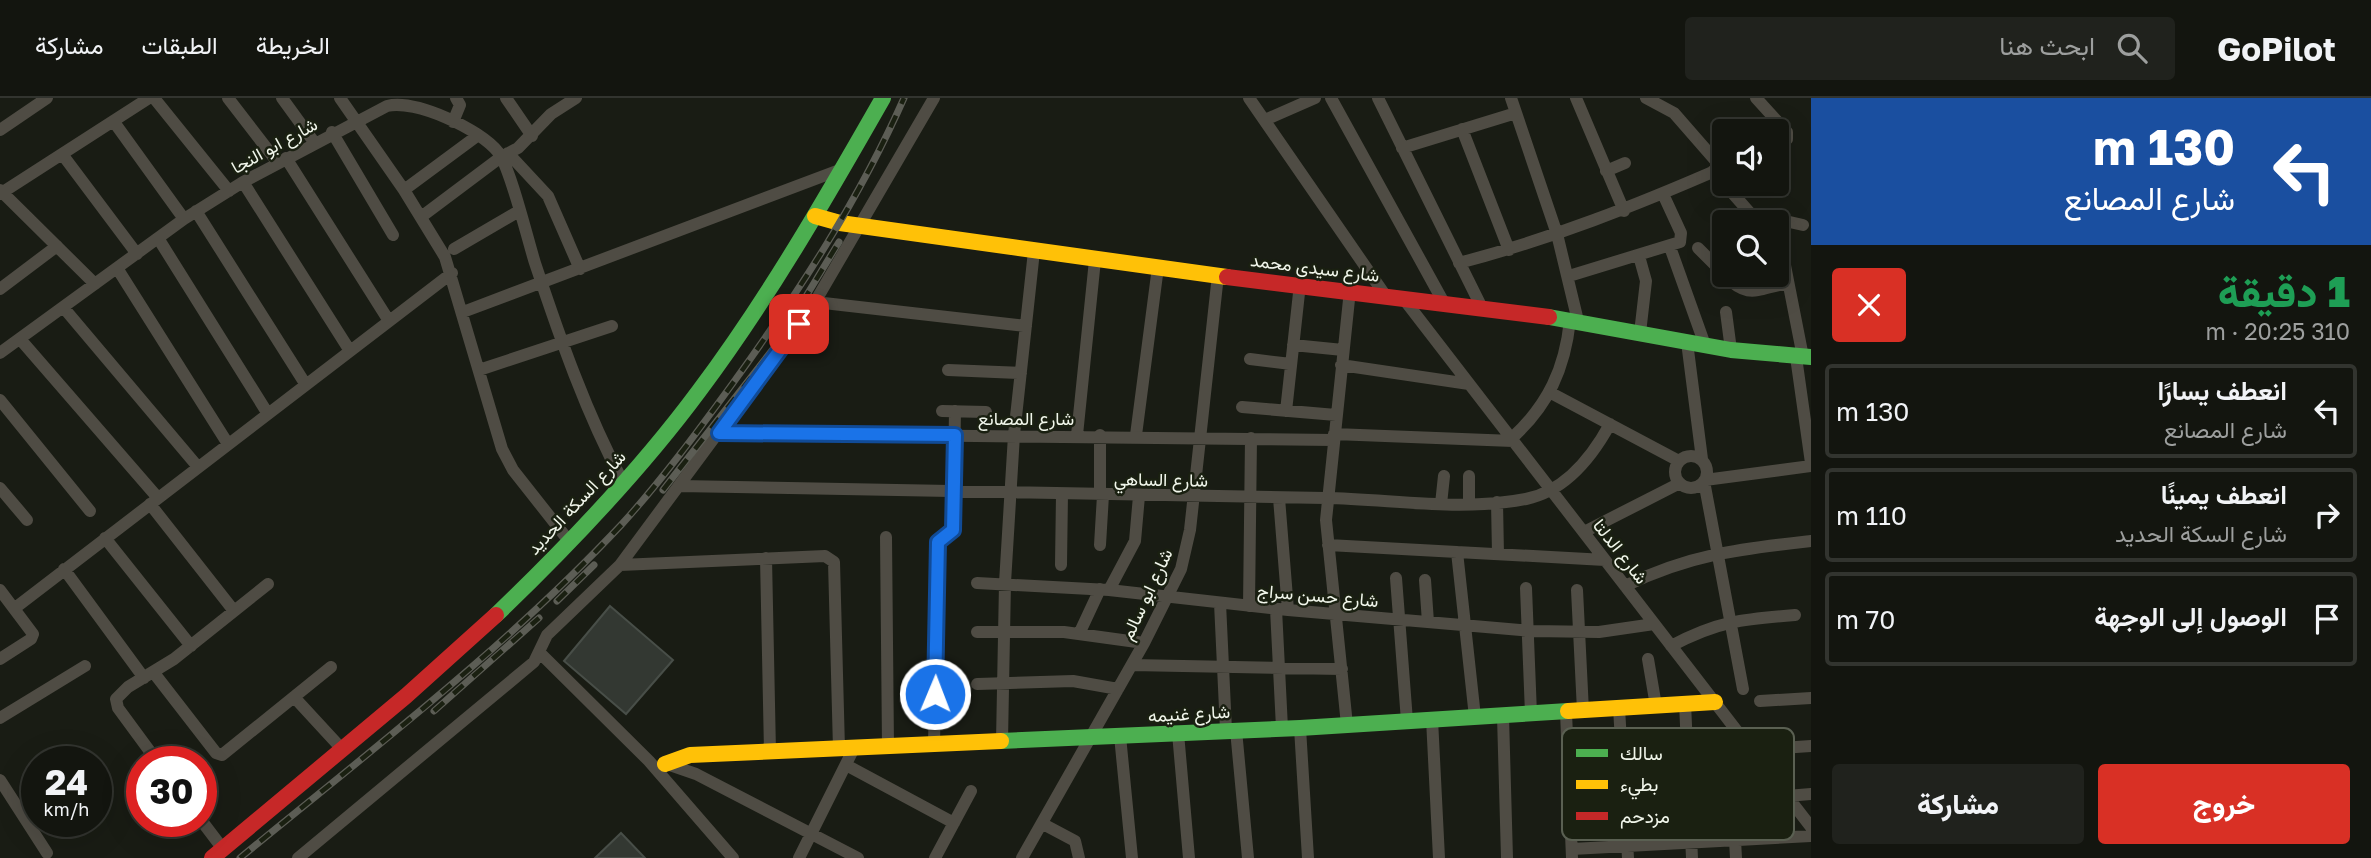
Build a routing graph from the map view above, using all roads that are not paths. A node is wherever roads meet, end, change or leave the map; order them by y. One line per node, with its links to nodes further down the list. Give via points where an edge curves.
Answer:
1 (47, 98): 27 (street)
2 (152, 98): 24 (street); 43 (street)
3 (228, 98): 35 (street)
4 (282, 98): 31 (street)
5 (340, 98): 23 (street)
6 (456, 98): 25 (street, via 460,105)
7 (506, 98): 30 (street)
8 (576, 98): 30 (street, via 551,114)
9 (883, 98): 38 (street, شارع السكة الحديد)
10 (934, 98): 54 (street)
11 (1249, 98): 22 (street)
12 (1315, 98): 22 (street)
13 (1331, 98): 86 (street)
14 (1378, 98): 32 (street)
15 (1511, 98): 20 (street)
16 (1576, 98): 39 (street)
17 (1646, 98): 36 (street, via 1674,113)
18 (1756, 98): 21 (street)
19 (392, 101): 23 (street, شارع ابو النجا); 25 (street, شارع ابو النجا)
20 (1516, 113): 26 (street); 55 (street)
21 (1775, 119)
22 (1265, 120): 83 (street)
23 (356, 121): 28 (street, شارع ابو النجا); 42 (street)
24 (114, 122): 33 (street); 52 (street)
25 (453, 122): 29 (street, شارع ابو النجا)
26 (1462, 129): 32 (street); 62 (street)
27 (0, 130)
28 (332, 132): 31 (street, شارع ابو النجا); 56 (street)
29 (477, 136): 34 (street, شارع ابو النجا); 42 (street)
30 (532, 136): 34 (street)
31 (314, 142): 35 (street, شارع ابو النجا)
32 (1402, 148): 68 (street)
33 (62, 154): 44 (street); 64 (street)
34 (504, 155): 48 (street); 51 (street); 71 (street, شارع ابو النجا, via 548,196)
35 (282, 160): 41 (street, شارع ابو النجا); 92 (street)
36 (1712, 160)
37 (1625, 163): 39 (street)
38 (842, 169): 50 (street, شارع السكة الحديد); 71 (street)
39 (1606, 172): 49 (street)
40 (1712, 172): 45 (street)
41 (243, 182): 43 (street, شارع ابو النجا); 103 (street)
42 (404, 190): 51 (street)
43 (229, 191): 47 (street, شارع ابو النجا)
44 (1, 192): 58 (street)
45 (1663, 194): 49 (street); 59 (street, via 1682,238)
46 (1738, 196): 53 (street, via 1750,214)
47 (196, 211): 52 (street, شارع ابو النجا); 113 (street)
48 (519, 211): 61 (street); 75 (street)
49 (1624, 211): 55 (street)
50 (815, 216): 54 (street, شارع سيدى محمد); 140 (street, شارع السكة الحديد, via 699,391)
51 (421, 217): 72 (street)
52 (184, 219): 57 (street, شارع ابو النجا)
53 (1803, 225)
54 (861, 226): 63 (street, شارع سيدى محمد); 85 (street)
55 (1557, 234): 62 (street); 74 (street)
56 (393, 235)
57 (158, 238): 64 (street, شارع ابو النجا); 119 (street)
58 (57, 246): 76 (street); 81 (street)
59 (1670, 247): 65 (street); 100 (street)
60 (1698, 248): 67 (street)
61 (454, 249)
62 (1509, 250): 68 (street)
63 (1034, 251): 66 (street, شارع سيدى محمد); 94 (street)
64 (137, 254): 70 (street, شارع ابو النجا)
65 (1639, 256): 74 (street); 95 (street, via 1646,281)
66 (1095, 260): 69 (street, شارع سيدى محمد); 125 (street)
67 (1712, 262)
68 (1459, 263): 88 (street)
69 (1158, 267): 73 (street, شارع سيدى محمد); 127 (street)
70 (117, 268): 76 (street, شارع ابو النجا); 132 (street)
71 (580, 269): 75 (street)
72 (452, 273): 89 (street); 92 (street)
73 (1218, 275): 77 (street, شارع سيدى محمد); 128 (street, شارع ابو سالم)
74 (1569, 276): 91 (street)
75 (542, 283): 89 (street); 98 (street)
76 (95, 284): 87 (street, شارع ابو النجا)
77 (1300, 284): 82 (street, شارع سيدى محمد); 99 (street)
78 (1736, 287): 79 (street, via 1746,291)
79 (1767, 287)
80 (1789, 287): 105 (street)
81 (0, 289)
82 (1350, 290): 83 (street, شارع سيدى محمد); 101 (street)
83 (1385, 295): 84 (street, شارع سيدى محمد)
84 (1403, 297): 86 (street, شارع سيدى محمد); 112 (street, شارع الدلتا)
85 (815, 302): 94 (street); 122 (street)
86 (1444, 303): 88 (street, شارع سيدى محمد)
87 (63, 307): 96 (street, شارع ابو النجا); 136 (street)
88 (1482, 308): 91 (street, شارع سيدى محمد)
89 (463, 312): 109 (street)
90 (1726, 312): 102 (street)
91 (1574, 320): 95 (street, شارع سيدى محمد); 114 (street)
92 (389, 321): 103 (street)
93 (612, 326): 98 (street)
94 (1026, 326): 111 (street)
95 (1640, 333): 97 (street, شارع سيدى محمد)
96 (20, 338): 104 (street, شارع ابو النجا); 154 (street)
97 (1687, 342): 100 (street, شارع سيدى محمد); 133 (street)
98 (562, 343): 109 (street); 140 (street)
99 (1293, 345): 101 (street); 107 (street)
100 (1705, 345): 102 (street, شارع سيدى محمد)
101 (1343, 350): 108 (street)
102 (1731, 350): 105 (street, شارع سيدى محمد)
103 (350, 351): 113 (street)
104 (0, 353)
105 (1803, 357): 135 (street)
106 (1250, 359): 107 (street)
107 (1291, 364): 117 (street)
108 (1341, 365): 112 (street); 120 (street)
109 (479, 370): 163 (street, via 502,449 513,470)
110 (947, 370): 111 (street)
111 (1021, 373): 124 (street)
112 (1469, 384): 131 (street, شارع الدلتا)
113 (306, 385): 119 (street)
114 (1550, 393): 121 (street); 131 (street)
115 (0, 400): 158 (street)
116 (1242, 407): 117 (street)
117 (1286, 411): 120 (street)
118 (986, 412): 123 (street, via 949,411)
119 (268, 414): 132 (street)
120 (1336, 415): 129 (street)
121 (1610, 424): 134 (street); 144 (street, شارع الساهي, via 1585,462)
122 (719, 433): 123 (street, شارع المصانع); 142 (street)
123 (955, 435): 124 (street, شارع المصانع); 145 (street)
124 (1014, 435): 125 (street, شارع المصانع); 146 (street)
125 (1077, 435): 126 (street, شارع المصانع)
126 (1100, 435): 127 (street, شارع المصانع); 148 (street)
127 (1136, 435): 128 (street, شارع المصانع)
128 (1200, 437): 130 (street, شارع المصانع); 150 (street, شارع ابو سالم)
129 (1333, 437): 130 (street, شارع المصانع); 131 (street, شارع المصانع); 153 (street)
130 (1251, 438): 151 (street)
131 (1513, 440): 144 (street, شارع الدلتا)
132 (228, 444): 136 (street)
133 (1702, 459): 134 (street, via 1690,456); 139 (street, via 1707,469)
134 (1679, 461): 141 (street, via 1675,470)
135 (1811, 465): 139 (street)
136 (198, 467): 154 (street)
137 (1444, 476): 156 (street)
138 (1469, 476): 157 (street)
139 (1705, 480): 141 (street, via 1695,487); 168 (street)
140 (623, 482): 163 (street, شارع السكة الحديد)
141 (1680, 483): 160 (street)
142 (679, 486): 145 (street, شارع الساهي); 172 (street)
143 (0, 488): 159 (street)
144 (1552, 490): 155 (street, شارع الساهي); 160 (street, شارع الدلتا)
145 (953, 492): 146 (street, شارع الساهي); 246 (street, via 952,532 938,542)
146 (1010, 493): 147 (street, شارع الساهي); 178 (street)
147 (1062, 494): 148 (street, شارع الساهي); 173 (street)
148 (1101, 495): 149 (street, شارع الساهي); 165 (street)
149 (1139, 496): 150 (street, شارع الساهي); 183 (street, via 1132,550)
150 (1193, 497): 151 (street, شارع الساهي); 185 (street, شارع ابو سالم, via 1186,554)
151 (1250, 498): 152 (street, شارع الساهي); 187 (street)
152 (1279, 498): 153 (street, شارع الساهي); 189 (street)
153 (1327, 498): 156 (street, شارع الساهي); 166 (street)
154 (154, 501): 162 (street); 190 (street)
155 (1497, 502): 157 (street, شارع الساهي); 169 (street)
156 (1441, 504): 157 (street, شارع الساهي)
157 (1469, 504)
158 (90, 512)
159 (27, 520)
160 (1584, 532): 171 (street, شارع الدلتا)
161 (886, 537): 248 (street)
162 (106, 538): 174 (street); 204 (street)
163 (569, 541): 249 (street, شارع السكة الحديد, via 479,631)
164 (1811, 541): 168 (street)
165 (1100, 545)
166 (1328, 545): 167 (street); 191 (street)
167 (1457, 552): 169 (street); 197 (street)
168 (1717, 552): 180 (street, via 1682,561); 194 (street)
169 (1498, 554): 171 (street)
170 (766, 558): 172 (street); 250 (street, via 825,555 834,562); 251 (street)
171 (1605, 560): 180 (street, شارع الدلتا)
172 (620, 565): 206 (street, via 547,635)
173 (1061, 565)
174 (64, 569): 188 (street); 215 (street)
175 (1396, 578): 193 (street)
176 (1425, 580): 195 (street)
177 (977, 583): 178 (street, شارع حسن سراج)
178 (1005, 583): 183 (street, شارع حسن سراج); 200 (street)
179 (268, 584): 190 (street)
180 (1625, 586): 196 (street, شارع الدلتا)
181 (1526, 588): 198 (street)
182 (0, 590): 188 (street)
183 (1104, 590): 185 (street, شارع حسن سراج); 202 (street)
184 (1577, 590): 201 (street)
185 (1167, 597): 186 (street, شارع حسن سراج); 203 (street, شارع ابو سالم)
186 (1220, 603): 187 (street, شارع حسن سراج); 212 (street)
187 (1249, 606): 189 (street, شارع حسن سراج)
188 (15, 607): 207 (street, via 33,637)
189 (1282, 609): 191 (street, شارع حسن سراج); 213 (street)
190 (234, 611): 204 (street)
191 (1336, 613): 193 (street, شارع حسن سراج); 214 (street)
192 (1795, 615): 194 (street)
193 (1399, 620): 195 (street, شارع حسن سراج); 233 (street)
194 (1730, 620): 205 (street); 219 (street)
195 (1428, 622): 197 (street, شارع حسن سراج)
196 (1654, 624): 201 (street, شارع حسن سراج); 205 (street, شارع الدلتا)
197 (1465, 626): 198 (street, شارع حسن سراج); 231 (street)
198 (1528, 631): 201 (street, شارع حسن سراج); 228 (street)
199 (977, 632): 200 (street)
200 (1004, 632): 202 (street); 216 (street)
201 (1579, 632): 227 (street)
202 (1079, 634): 203 (street)
203 (1144, 643): 209 (street, شارع ابو سالم)
204 (191, 646): 215 (street)
205 (1671, 646): 223 (street, شارع الدلتا)
206 (539, 652): 252 (street); 269 (street, via 534,662)
207 (0, 659)
208 (1648, 659): 225 (street)
209 (1132, 665): 212 (street); 218 (street, شارع ابو سالم)
210 (85, 666): 230 (street)
211 (331, 667): 220 (street)
212 (1222, 667): 213 (street); 241 (street)
213 (1279, 667): 214 (street); 235 (street)
214 (1342, 669): 234 (street)
215 (149, 675): 220 (street, via 222,755); 247 (street, via 119,695 117,705)
216 (1003, 683): 217 (street); 218 (street, via 1073,681); 245 (street)
217 (977, 684)
218 (1118, 689): 243 (street, شارع ابو سالم)
219 (1743, 690)
220 (294, 697): 249 (street)
221 (1811, 698): 222 (street)
222 (1760, 701)
223 (1715, 702): 224 (street, شارع غنيمه); 240 (street, شارع الدلتا)
224 (1685, 704): 225 (street, شارع غنيمه); 239 (street)
225 (1656, 706): 226 (street, شارع غنيمه)
226 (1619, 708): 227 (street, شارع غنيمه); 238 (street)
227 (1575, 711): 228 (street, شارع غنيمه); 237 (street)
228 (1531, 715): 229 (street, شارع غنيمه)
229 (1503, 716): 231 (street, شارع غنيمه); 281 (street)
230 (0, 718)
231 (1475, 718): 232 (street, شارع غنيمه)
232 (1432, 719): 233 (street, شارع غنيمه); 280 (street)
233 (1407, 721): 234 (street, شارع غنيمه)
234 (1347, 724): 236 (street, شارع غنيمه)
235 (1282, 728): 236 (street, شارع غنيمه); 241 (street, شارع غنيمه)
236 (1300, 728): 279 (street)
237 (1575, 728)
238 (1620, 728)
239 (1686, 728)
240 (1735, 728)
241 (1231, 730): 242 (street, شارع غنيمه); 278 (street)
242 (1178, 733): 244 (street, شارع غنيمه); 277 (street)
243 (1093, 736): 244 (street, شارع غنيمه); 245 (street, شارع غنيمه); 259 (street, شارع ابو سالم)
244 (1120, 736): 276 (street)
245 (1002, 741): 246 (street, شارع غنيمه)
246 (934, 744): 248 (street, شارع غنيمه)
247 (146, 746)
248 (888, 747): 250 (street, شارع غنيمه)
249 (341, 748): 267 (street, شارع السكة الحديد)
250 (847, 749): 251 (street, شارع غنيمه); 254 (street)
251 (770, 752): 253 (street, شارع غنيمه, via 690,755)
252 (649, 761): 253 (street); 270 (street)
253 (665, 764): 261 (street, via 696,774)
254 (846, 765): 258 (street); 261 (street)
255 (0, 780): 266 (street)
256 (971, 791): 258 (street)
257 (1794, 805): 260 (street, شارع الدلتا)
258 (954, 824): 273 (street)
259 (1043, 824): 274 (street, شارع ابو سالم); 275 (street, via 1075,841)
260 (1811, 827)
261 (811, 834): 271 (street); 272 (street)
262 (209, 837): 267 (street)
263 (1735, 840): 264 (street); 283 (street)
264 (1691, 842): 265 (street); 282 (street)
265 (1628, 852): 268 (street)
266 (47, 853)
267 (217, 853)
268 (1572, 854)
269 (298, 858)
270 (733, 858)
271 (799, 858)
272 (858, 858)
273 (935, 858)
274 (1022, 858)
275 (1079, 858)
276 (1132, 858)
277 (1189, 858)
278 (1248, 858)
279 (1308, 858)
280 (1439, 858)
281 (1507, 858)
282 (1692, 858)
283 (1736, 858)

